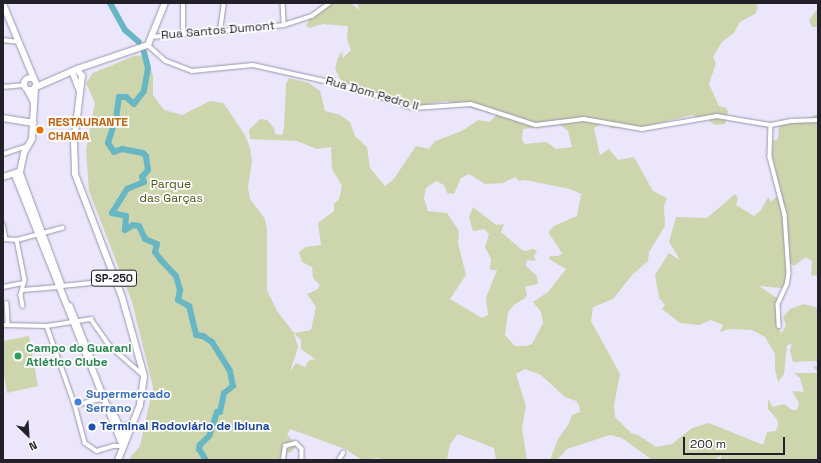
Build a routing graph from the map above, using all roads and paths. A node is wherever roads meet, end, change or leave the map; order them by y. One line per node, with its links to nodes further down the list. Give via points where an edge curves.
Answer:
1 (7, 3): 8 (main road)
2 (165, 3): 12 (main road)
3 (183, 3): 11 (street)
4 (224, 3): 10 (street)
5 (283, 3): 9 (street)
6 (330, 3): 9 (street, Rua Santos Dumont, via 312,16)
7 (3, 4): 8 (main road)
8 (12, 24): 14 (main road)
9 (284, 25): 10 (street, Rua Santos Dumont)
10 (220, 31): 11 (street, Rua Santos Dumont)
11 (183, 32): 12 (street, Rua Santos Dumont)
12 (152, 37): 15 (main road)
13 (3, 40): 14 (street)
14 (19, 42): 16 (main road)
15 (148, 45): 17 (main road); 30 (street, Rua Dom Pedro II, via 166,61 192,71 253,65 352,87 414,108 471,104 536,125 584,119 642,129 724,116)
16 (28, 61): 22 (main road); 23 (main road)
17 (91, 64): 18 (main road); 20 (main road)
18 (74, 70): 19 (main road); 20 (main road); 21 (main road)
19 (62, 74): 21 (main road); 22 (main road)
20 (82, 76): 21 (main road); 25 (main road, SP-250)
21 (74, 79): 25 (main road)
22 (35, 84): 23 (main road); 23 (main road, via 27,79); 26 (main road)
23 (26, 85): 24 (street); 26 (main road)
24 (3, 87)
25 (81, 93): 40 (main road, SP-250, via 74,142 75,174)
26 (36, 105): 29 (main road)
27 (3, 118): 29 (main road)
28 (818, 120): 30 (street)
29 (34, 123): 31 (main road, via 32,139)
30 (771, 125): 51 (street, via 770,157 785,215 790,274 778,304)
31 (27, 146): 32 (street); 33 (main road)
32 (3, 154)
33 (17, 173): 34 (main road); 37 (main road)
34 (3, 177)
35 (3, 224): 38 (street)
36 (62, 228): 37 (street)
37 (40, 234): 39 (street); 43 (main road)
38 (5, 239): 39 (street)
39 (17, 240): 41 (street)
40 (111, 271): 43 (street, via 91,283); 52 (main road, SP-250, via 124,304)
41 (24, 283): 42 (street); 44 (street)
42 (3, 286)
43 (60, 287): 44 (street); 47 (main road)
44 (23, 290): 46 (street)
45 (7, 303): 49 (street)
46 (22, 306)
47 (74, 321): 50 (street); 52 (street, via 94,321 109,345); 53 (main road)
48 (3, 324): 49 (street)
49 (8, 325): 50 (street)
50 (47, 326): 54 (street)
51 (779, 326)
52 (144, 376): 55 (main road, SP-250, via 143,396)
53 (104, 398): 54 (street); 56 (main road); 58 (main road)
54 (75, 405): 58 (street, via 86,445 100,451)
55 (131, 425): 56 (main road); 57 (main road, SP-250)
56 (120, 428): 57 (main road)
57 (125, 436): 58 (main road, SP-250)
58 (122, 445): 60 (main road, SP-250)
59 (343, 453): 63 (street)
60 (118, 460)
61 (283, 460): 62 (street, via 285,446 296,443 302,449)
62 (302, 460)
63 (339, 460)

